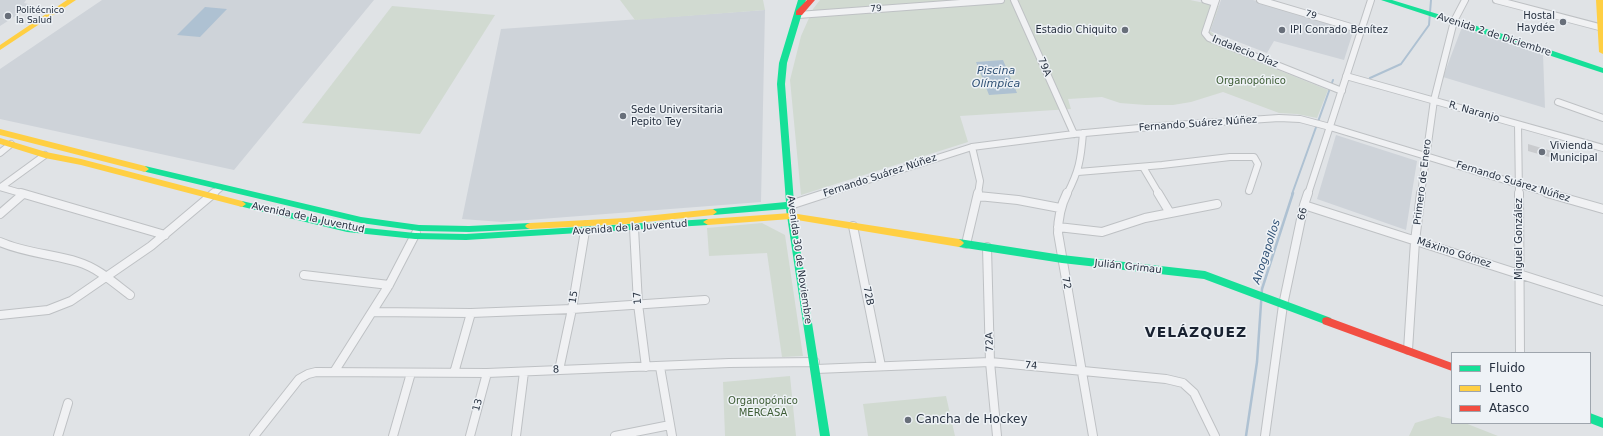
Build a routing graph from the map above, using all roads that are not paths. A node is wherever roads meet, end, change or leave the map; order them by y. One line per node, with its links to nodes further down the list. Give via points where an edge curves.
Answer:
1 (62, 0): 21 (main road)
2 (72, 0): 22 (main road)
3 (802, 0): 17 (main road, Avenida 30 de Noviembre)
4 (810, 0): 17 (main road, Avenida 30 de Noviembre)
5 (1001, 0): 17 (street, 79)
6 (1014, 0): 36 (street, 79A)
7 (1205, 0): 14 (street)
8 (1260, 0): 20 (street, 79)
9 (1371, 0): 20 (street, 66)
10 (1384, 0): 16 (main road, Avenida 2 de Diciembre)
11 (1400, 0): 16 (main road, Avenida 2 de Diciembre)
12 (1464, 0): 18 (street, Primero de Enero)
13 (1496, 0): 19 (street)
14 (1215, 2): 28 (street, Indalecio Díaz, via 1205,33 1209,38)
15 (1601, 4): 19 (main road)
16 (1416, 7): 18 (main road, Avenida 2 de Diciembre)
17 (799, 14): 52 (main road, Avenida 30 de Noviembre, via 781,72)
18 (1453, 19): 25 (main road, Avenida 2 de Diciembre); 29 (street, Primero de Enero)
19 (1602, 28): 23 (main road)
20 (1361, 30): 27 (street, 66)
21 (0, 41)
22 (0, 48)
23 (1603, 52)
24 (1603, 64): 25 (main road)
25 (1598, 68): 26 (main road)
26 (1603, 75)
27 (1346, 76): 28 (street, 66); 29 (street, R. Naranjo)
28 (1342, 91): 33 (street, 66)
29 (1434, 100): 32 (street, R. Naranjo); 44 (street, Primero de Enero)
30 (1558, 102): 31 (street)
31 (1603, 118)
32 (1518, 125): 40 (street, R. Naranjo); 48 (street, Miguel González)
33 (1330, 127): 35 (street, Fernando Suárez Núñez, via 1300,119 1279,118); 44 (street, Fernando Suárez Núñez); 57 (street, 66)
34 (0, 132): 41 (main road, Avenida de la Juventud)
35 (1083, 133): 36 (street, Fernando Suárez Núñez); 47 (street, 72, via 1082,160)
36 (1074, 134): 39 (street, Fernando Suárez Núñez)
37 (0, 141): 38 (main road, Avenida de la Juventud)
38 (11, 144): 42 (street); 43 (main road, Avenida de la Juventud)
39 (972, 147): 55 (street, via 980,181); 58 (street, Fernando Suárez Núñez)
40 (1603, 148)
41 (72, 150): 45 (main road); 50 (main road, Avenida de la Juventud)
42 (0, 153)
43 (45, 154): 45 (main road, Avenida de la Juventud); 49 (street)
44 (1426, 156): 48 (street, Fernando Suárez Núñez); 73 (street, Primero de Enero)
45 (62, 158): 54 (main road, Avenida de la Juventud)
46 (1144, 167): 47 (street); 51 (street, via 1230,157 1254,157 1258,164); 62 (street)
47 (1078, 172): 60 (street, 72)
48 (1519, 185): 61 (street, Fernando Suárez Núñez); 78 (street, Miguel González)
49 (1, 187): 53 (street)
50 (220, 188): 54 (street); 71 (main road, Avenida de la Juventud)
51 (1249, 191)
52 (789, 193): 58 (main road, Avenida 30 de Noviembre); 59 (main road)
53 (23, 194): 63 (street); 72 (street)
54 (210, 196): 71 (main road, Avenida de la Juventud, via 347,229); 72 (street)
55 (978, 196): 60 (street); 75 (street)
56 (1217, 204): 62 (street)
57 (1304, 205): 73 (street, Máximo Gómez); 86 (street, 66)
58 (790, 206): 59 (main road, Avenida de la Juventud); 64 (main road, Avenida 30 de Noviembre)
59 (774, 207): 67 (main road, Avenida de la Juventud)
60 (1060, 208): 68 (street, 72)
61 (1603, 209)
62 (1170, 213): 68 (street, via 1102,232)
63 (0, 214)
64 (791, 216): 65 (main road, Avenida de la Juventud); 66 (main road, Julián Grimau); 70 (main road, Avenida 30 de Noviembre)
65 (766, 217): 69 (main road, Avenida de la Juventud); 70 (main road)
66 (853, 226): 75 (main road, Julián Grimau); 95 (street, 72B)
67 (585, 227): 69 (main road, Avenida de la Juventud); 71 (main road, Avenida de la Juventud, via 467,233); 87 (street, 15)
68 (1058, 227): 77 (street, 72)
69 (634, 228): 85 (street, 17)
70 (793, 230): 94 (main road, Avenida 30 de Noviembre)
71 (417, 232): 81 (street)
72 (165, 235): 80 (street)
73 (1415, 241): 78 (street, Máximo Gómez); 91 (street, Primero de Enero)
74 (0, 242): 80 (street, via 11,247 79,262)
75 (966, 244): 76 (main road, Julián Grimau)
76 (987, 248): 77 (main road, Julián Grimau); 93 (street, 72A)
77 (1062, 259): 86 (main road, Julián Grimau, via 1205,276); 100 (street, 72)
78 (1520, 274): 84 (street, Máximo Gómez); 92 (street, Miguel González)
79 (304, 275): 81 (street)
80 (107, 277): 82 (street); 90 (street, via 71,301 48,310)
81 (389, 285): 88 (street)
82 (130, 295)
83 (705, 300): 85 (street)
84 (1603, 302)
85 (638, 304): 87 (street); 96 (street, 17)
86 (1283, 305): 91 (main road, Julián Grimau); 121 (street, 66)
87 (572, 309): 89 (street); 99 (street, 15)
88 (372, 312): 89 (street); 101 (street)
89 (471, 313): 104 (street)
90 (0, 315)
91 (1408, 350): 98 (main road, Julián Grimau)
92 (1520, 352)
93 (990, 362): 95 (street, 74); 100 (street, 74); 118 (street, 72A)
94 (815, 365): 95 (street, 74); 97 (street, 8, via 729,362); 117 (main road, Avenida 30 de Noviembre)
95 (881, 366)
96 (646, 367): 97 (street, 8); 99 (street, 8)
97 (660, 367): 109 (street)
98 (1451, 367)
99 (559, 370): 102 (street, 8)
100 (1081, 370): 119 (street, 72); 120 (street, 74, via 1183,383 1194,393)
101 (334, 372): 103 (street, 8); 111 (street, 8, via 316,370 299,378)
102 (524, 372): 105 (street, 8); 114 (street)
103 (411, 373): 104 (street, 8); 112 (street)
104 (454, 373): 105 (street, 8)
105 (487, 373): 113 (street, 13)
106 (68, 403): 110 (street)
107 (1591, 418): 108 (main road)
108 (1603, 423)
109 (670, 425): 115 (street); 116 (street)
110 (58, 436)
111 (254, 436)
112 (394, 436)
113 (470, 436)
114 (516, 436)
115 (615, 436)
116 (672, 436)
117 (825, 436)
118 (997, 436)
119 (1093, 436)
120 (1215, 436)
121 (1265, 436)

